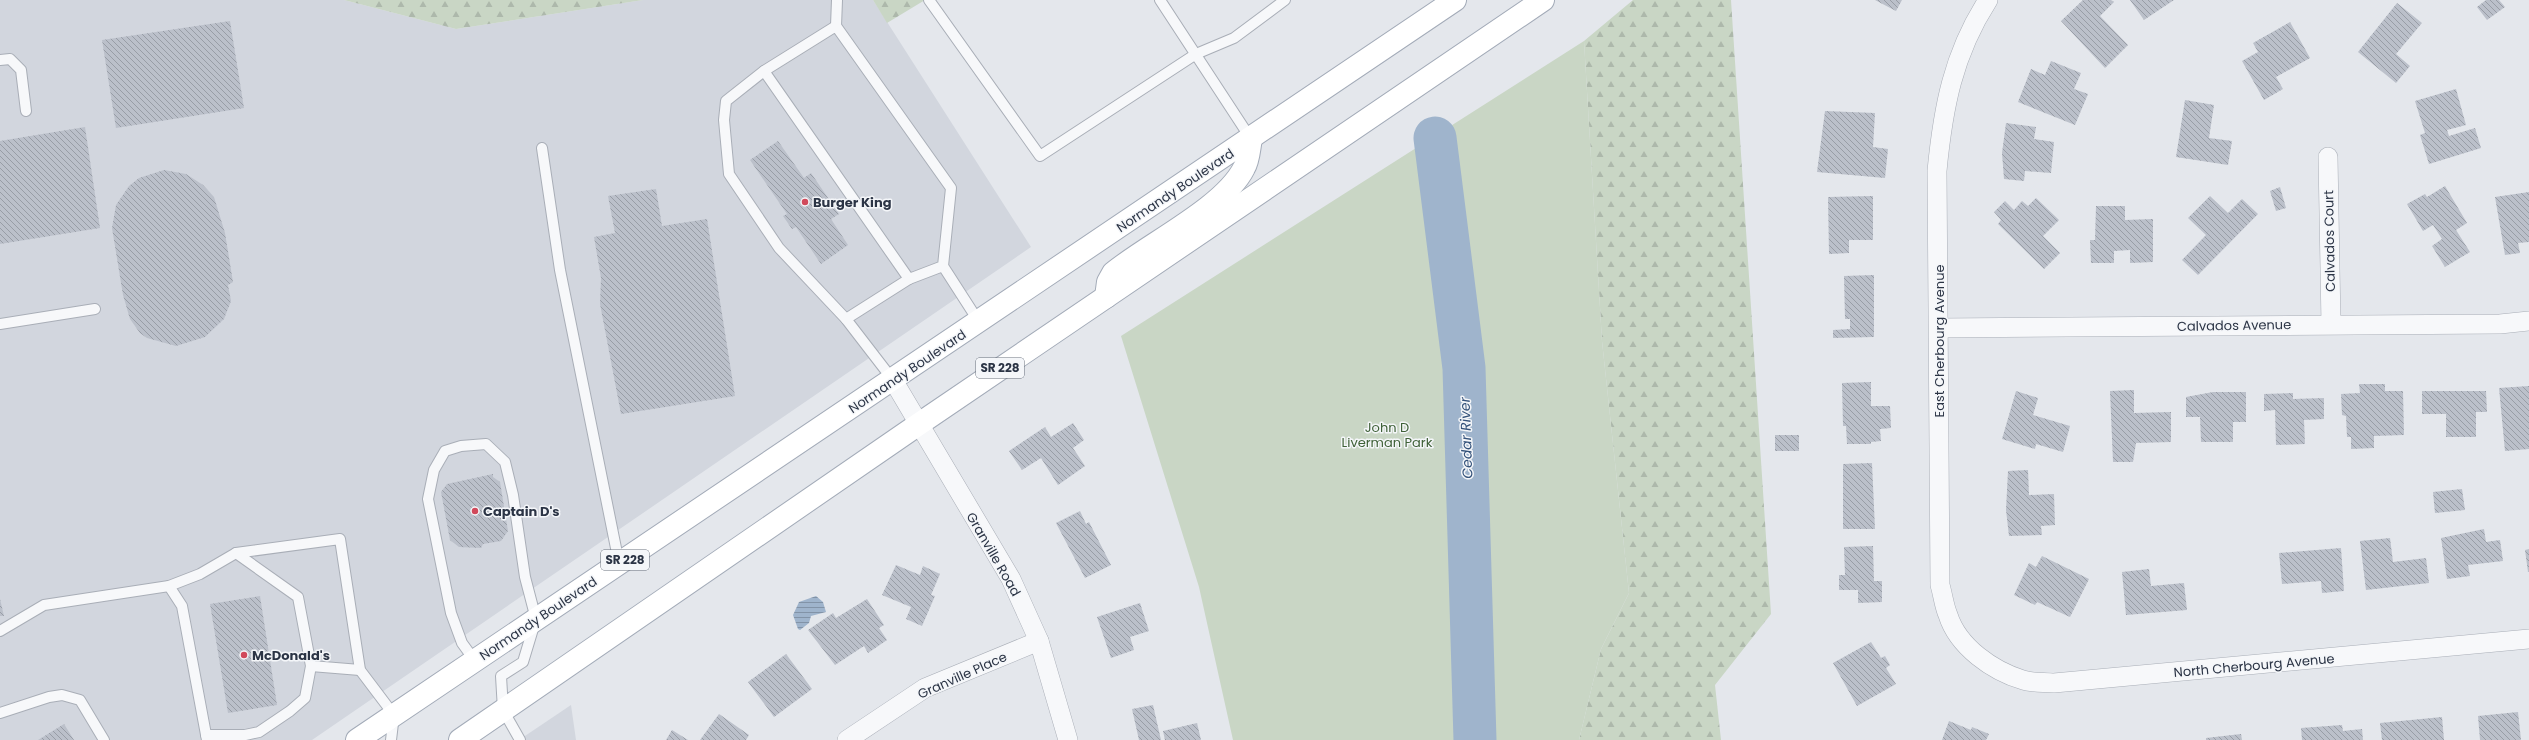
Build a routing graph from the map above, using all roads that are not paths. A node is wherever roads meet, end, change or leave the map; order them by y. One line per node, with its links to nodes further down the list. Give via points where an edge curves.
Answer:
1 (837, 0): 8 (lane)
2 (929, 0): 9 (lane, via 1040,156)
3 (1160, 0): 9 (lane)
4 (1285, 0): 9 (lane, via 1234,38)
5 (1455, 0): 13 (main road, Normandy Boulevard / SR 228)
6 (1543, 0): 18 (main road, SR 228)
7 (1983, 8): 25 (street, East Cherbourg Avenue, via 1949,83 1941,126 1937,171)
8 (836, 26): 11 (lane); 16 (lane, via 951,188)
9 (1196, 54): 13 (lane)
10 (0, 60): 12 (lane, via 10,59 21,70)
11 (764, 71): 17 (lane); 20 (lane, via 726,101 724,120 729,174 778,248)
12 (26, 111)
13 (1251, 139): 18 (main road, via 1245,167 1237,180 1182,226 1113,273 1108,282); 22 (main road, Normandy Boulevard / SR 228)
14 (542, 148): 29 (lane, via 560,270)
15 (2328, 157): 24 (street, Calvados Court)
16 (943, 266): 17 (lane); 22 (lane)
17 (909, 279): 20 (lane)
18 (1106, 297): 27 (main road, SR 228)
19 (95, 309): 23 (lane)
20 (846, 319): 26 (lane)
21 (2529, 321): 24 (street, Calvados Avenue, via 2500,324)
22 (978, 322): 26 (main road, Normandy Boulevard / SR 228)
23 (0, 324)
24 (2331, 324): 25 (street, Calvados Avenue)
25 (1938, 328): 35 (street, East Cherbourg Avenue, via 1940,585 1948,617 1964,643)
26 (893, 380): 27 (street, Granville Road); 29 (main road, Normandy Boulevard / SR 228)
27 (919, 424): 34 (street, Granville Road, via 1011,579); 39 (main road, SR 228)
28 (236, 553): 30 (lane, via 200,574); 37 (lane, via 298,597); 38 (lane, via 340,539)
29 (619, 563): 31 (main road, Normandy Boulevard / SR 228)
30 (168, 586): 32 (lane, via 44,605); 42 (lane, via 182,606)
31 (536, 619): 36 (main road, Normandy Boulevard / SR 228); 36 (lane, via 525,577 513,495 505,462 486,444 461,446 445,451 434,470 428,499 451,613 462,643); 39 (lane, via 523,662 501,676)
32 (0, 631)
33 (2529, 639): 35 (street, North Cherbourg Avenue, via 2054,683 2024,681 2002,672)
34 (1039, 641): 48 (street, Granville Place, via 925,688); 49 (street, Granville Road)
35 (1983, 660)
36 (475, 661): 41 (main road, Normandy Boulevard / SR 228)
37 (311, 666): 38 (lane); 42 (lane, via 305,698 290,712 259,732)
38 (360, 670): 41 (lane)
39 (503, 710): 46 (main road, SR 228); 47 (lane)
40 (0, 713): 43 (lane, via 62,695 80,700)
41 (394, 715): 44 (main road, Normandy Boulevard / SR 228); 45 (lane)
42 (207, 737)
43 (104, 740)
44 (357, 740)
45 (391, 740)
46 (460, 740)
47 (520, 740)
48 (847, 740)
49 (1068, 740)

